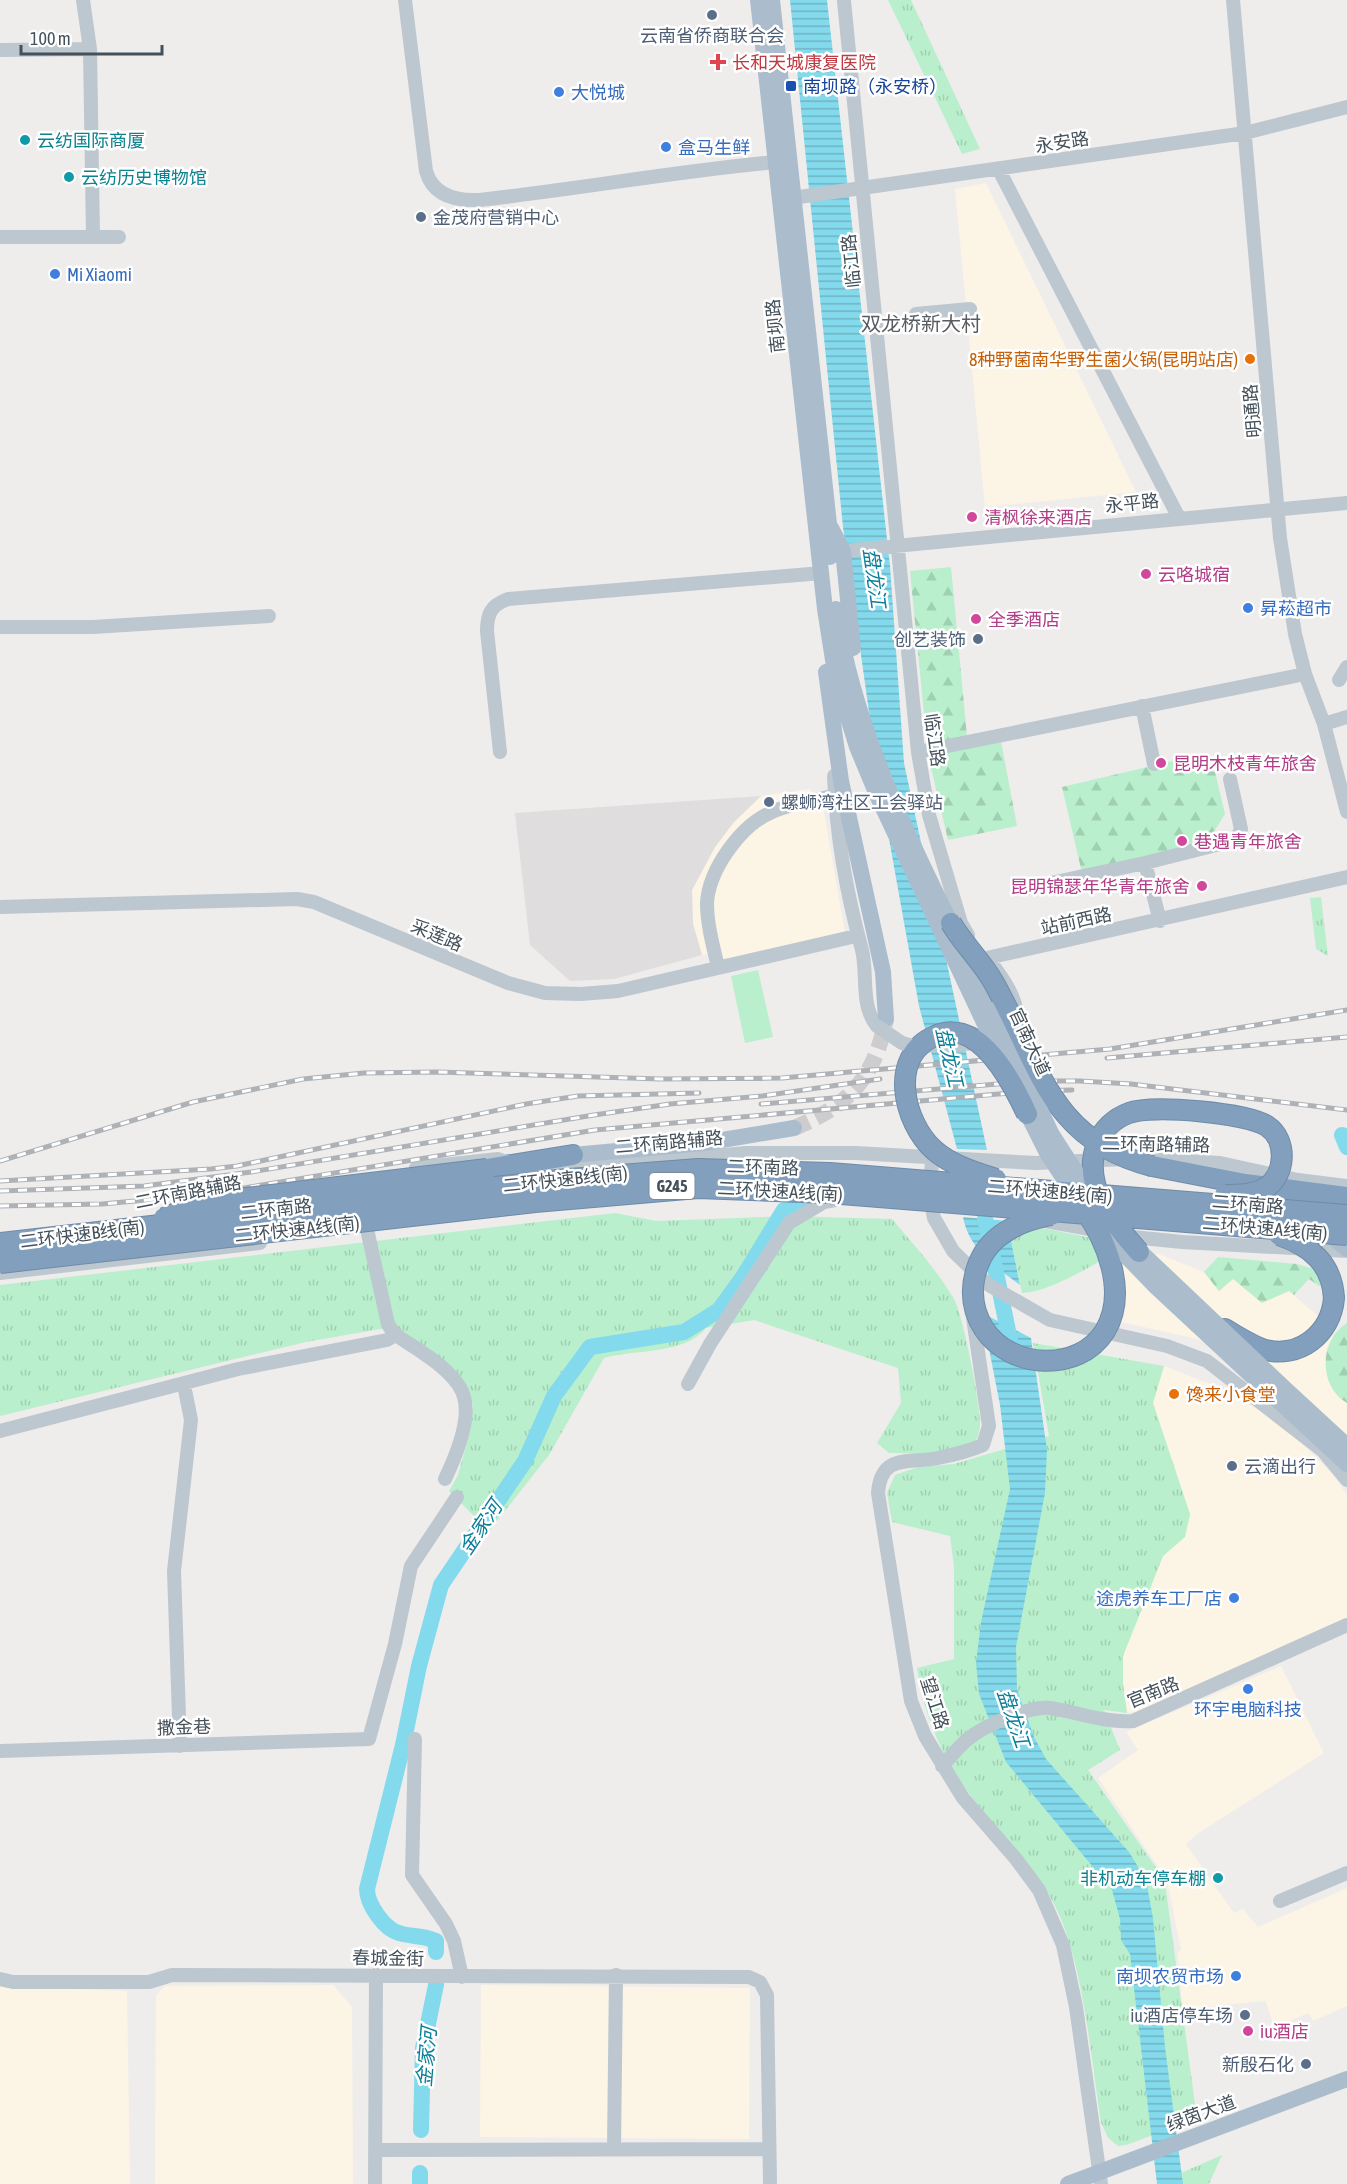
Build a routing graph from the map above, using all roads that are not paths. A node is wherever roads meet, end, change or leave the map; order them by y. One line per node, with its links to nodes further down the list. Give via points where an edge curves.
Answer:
1 (83, 0): 7 (street)
2 (405, 0): 11 (street, via 426,171 429,181 444,194 479,200 585,188 680,171)
3 (758, 0): 11 (main road, 南坝路)
4 (772, 0): 14 (main road, 南坝路)
5 (1233, 0): 10 (street, 明通路)
6 (844, 1): 13 (street, 临江路)
7 (90, 49): 8 (street); 16 (street)
8 (0, 50)
9 (1347, 107): 10 (street, 永安路)
10 (1245, 133): 12 (street, 永安路); 21 (street, 明通路)
11 (776, 162): 14 (main road, 南坝路)
12 (999, 170): 13 (street, 永安路); 22 (street)
13 (856, 190): 14 (street, 永安路); 24 (street, 临江路)
14 (794, 197): 23 (main road, 南坝路); 26 (main road, 南坝路)
15 (0, 237): 16 (street)
16 (93, 237): 17 (street)
17 (119, 237)
18 (970, 309): 19 (street)
19 (916, 314)
20 (1347, 503): 21 (street, 永平路)
21 (1278, 508): 22 (street, 永平路); 31 (street, 明通路, via 1294,634)
22 (1179, 518): 24 (street, 永平路)
23 (829, 524): 25 (main road); 26 (main road, 南坝路)
24 (893, 548): 25 (street, 永平路); 39 (street, 临江路)
25 (845, 550): 33 (main road, via 854,653)
26 (826, 568): 29 (main road, 南坝路); 33 (main road, 官南大道, via 840,634); 37 (main road, via 827,678); 38 (street, via 499,602 489,613 487,631)
27 (269, 616): 28 (street, via 93,627)
28 (0, 627)
29 (831, 647): 33 (main road, 官南大道)
30 (1347, 667): 32 (street)
31 (1305, 674): 34 (street); 36 (street, 明通路)
32 (1339, 680)
33 (846, 691): 49 (main road, 官南大道); 54 (main road, 官南大道, bridge, via 857,747 877,795)
34 (1142, 706): 39 (street); 40 (street)
35 (1347, 717): 36 (street)
36 (1324, 724): 43 (street, 明通路)
37 (834, 741): 42 (street); 53 (main road, via 883,972)
38 (500, 752)
39 (918, 752): 51 (street, 临江路, via 929,815 961,923)
40 (1154, 764)
41 (1230, 779): 44 (street, via 1241,830 1236,840)
42 (835, 795): 50 (street); 52 (street, via 771,812 733,841 710,885 707,903)
43 (1347, 812)
44 (1145, 864): 46 (street); 48 (street)
45 (1347, 877): 48 (street, 站前西路)
46 (1027, 888)
47 (0, 907): 52 (street, 采莲路, via 297,899 314,902 463,966 545,993 618,991)
48 (1160, 921): 51 (street, 站前西路)
49 (951, 922): 63 (highway, bridge, via 994,983 1053,1100 1087,1136 1140,1163 1217,1180); 75 (main road, 官南大道, bridge, via 1059,1146 1099,1206)
50 (856, 936): 52 (street, 采莲路); 53 (street, via 862,951 867,1003 872,1020)
51 (987, 958): 53 (street, 临江路, bridge, via 1005,981 1015,1003 1017,1015 1005,1037 970,1044 909,1046)
52 (718, 967)
53 (881, 1023)
54 (1027, 1114): 60 (main road, 官南大道, bridge); 60 (highway, bridge, via 993,1060 969,1037 953,1032 936,1035 921,1045 909,1063 905,1087 911,1117 920,1135 942,1156 962,1168 1012,1184)
55 (794, 1128): 56 (main road, via 704,1143)
56 (573, 1155): 58 (highway)
57 (932, 1157): 58 (street, 二环南路辅路, via 736,1154 550,1171 529,1170); 59 (street, 二环南路辅路, via 1036,1163 1194,1161); 61 (street)
58 (516, 1164): 69 (highway, bridge, via 208,1203); 72 (street, 二环南路辅路, via 498,1159 470,1160 304,1187 146,1219)
59 (1347, 1186)
60 (1072, 1195): 62 (highway, 二环快速B线(南), bridge); 65 (highway, bridge, via 1085,1210 1088,1215 1091,1219 1096,1228 1110,1266 1114,1298 1109,1322 1086,1349 1060,1359 1031,1360 1006,1350 980,1322 973,1298 975,1274 988,1248 1006,1231 1035,1219 1062,1214 1075,1214 1082,1214 1089,1214); 69 (highway, 二环快速B线(南), bridge, via 773,1170 672,1170 533,1182); 85 (main road, 官南大道, bridge, via 1142,1274)
61 (930, 1197): 64 (street); 66 (main road, 二环南路 / G245); 70 (main road, 二环南路 / G245); 73 (main road, 二环南路 / G245, via 773,1173 646,1174); 74 (street, via 1154,1240); 76 (main road, 二环南路 / G245, via 773,1186 656,1187); 78 (street, via 946,1241)
62 (1124, 1197): 66 (highway, 二环快速B线(南), bridge); 75 (highway, bridge, via 1207,1197 1260,1191 1272,1184 1280,1170 1280,1143 1271,1129 1261,1123 1208,1113 1149,1109 1129,1113 1112,1123 1096,1146 1094,1182 1114,1221)
63 (1347, 1197)
64 (835, 1200): 68 (street, via 751,1195 661,1196); 81 (street, via 824,1202 789,1223)
65 (1095, 1214): 67 (highway, 二环快速A线(南), bridge); 76 (highway, 二环快速A线(南), bridge, via 790,1190 673,1189)
66 (1347, 1216)
67 (1214, 1224): 71 (highway, 二环快速A线(南), bridge); 79 (highway, bridge, via 1278,1235 1315,1253 1332,1282 1331,1316 1323,1331 1309,1343 1292,1350 1272,1351 1228,1332)
68 (367, 1229): 77 (street); 80 (street)
69 (117, 1230): 73 (highway, 二环快速B线(南), bridge)
70 (1323, 1230): 71 (main road, 二环南路 / G245); 74 (main road)
71 (1347, 1233)
72 (0, 1235)
73 (0, 1245)
74 (1347, 1250)
75 (1139, 1252): 79 (main road, 官南大道, bridge)
76 (0, 1261)
77 (0, 1273)
78 (975, 1274): 87 (street, via 1019,1305 1050,1320 1167,1347 1207,1361 1323,1451); 93 (street, 望江路, via 973,1327 988,1436 983,1445 971,1450 888,1466 879,1480 878,1493 911,1701)
79 (1193, 1304): 84 (main road, 官南大道, bridge)
80 (394, 1336): 82 (street, via 238,1369); 86 (street, via 433,1359 465,1398 458,1451)
81 (688, 1384)
82 (184, 1385): 83 (street); 91 (street, via 191,1420 174,1571)
83 (0, 1431)
84 (1347, 1446)
85 (1347, 1464)
86 (446, 1479)
87 (1347, 1480)
88 (457, 1497): 91 (street, 撒金巷, via 411,1566 369,1739)
89 (1347, 1625): 93 (street, 官南路, via 1133,1721 1031,1709 968,1738)
90 (415, 1739): 98 (street, via 412,1875 446,1924)
91 (180, 1746): 92 (street, 撒金巷)
92 (0, 1751)
93 (942, 1766): 106 (street, 望江路, via 963,1798 1039,1890 1054,1920 1076,2007)
94 (1347, 1873): 95 (street)
95 (1280, 1902)
96 (376, 1975): 98 (street, 春城金街); 99 (street, 春城金街, via 172,1975 149,1982); 105 (street)
97 (616, 1975): 98 (street, 春城金街); 103 (street); 104 (street, 春城金街, via 748,1977 760,1982 767,1995)
98 (462, 1977)
99 (0, 1979)
100 (1347, 2079): 102 (main road, 绿茵大道)
101 (1347, 2090): 102 (main road, 绿茵大道)
102 (1203, 2139): 106 (main road, 绿茵大道)
103 (614, 2149): 104 (street); 105 (street)
104 (770, 2149): 108 (street)
105 (375, 2150): 107 (street)
106 (1099, 2181): 109 (main road, 绿茵大道)
107 (375, 2184)
108 (770, 2184)
109 (1068, 2184)

